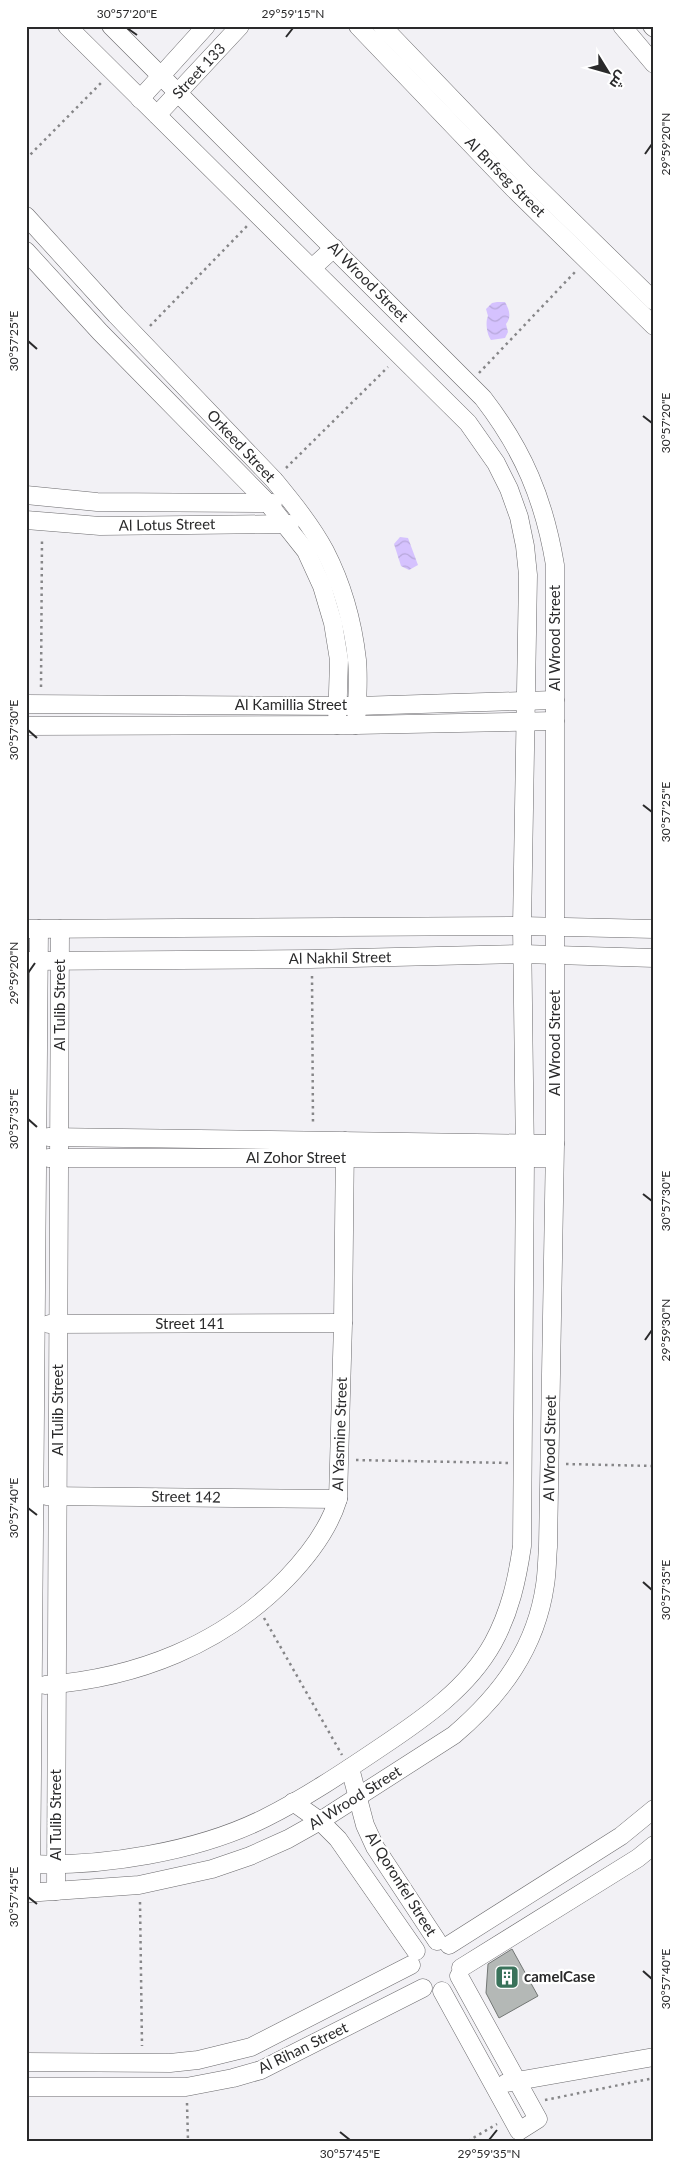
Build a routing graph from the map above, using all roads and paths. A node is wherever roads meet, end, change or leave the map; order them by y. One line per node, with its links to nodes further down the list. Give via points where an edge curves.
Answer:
1 (67, 26): 9 (street, Al Wrood Street)
2 (111, 26): 10 (street, Al Wrood Street)
3 (206, 26): 10 (street, Street 133)
4 (240, 26): 11 (street, Street 133)
5 (358, 26): 7 (street, Al Bnfseg Street)
6 (622, 26): 8 (street)
7 (385, 38): 15 (street, Al Bnfseg Street)
8 (654, 64)
9 (112, 72): 12 (street, Al Wrood Street); 14 (path)
10 (161, 76): 11 (street, Al Wrood Street); 12 (street, Street 133)
11 (178, 93): 13 (street, Street 133); 18 (street, Al Wrood Street)
12 (140, 99): 13 (street, Al Wrood Street)
13 (157, 116): 16 (street, Al Wrood Street)
14 (26, 159)
15 (520, 182): 20 (street, Al Bnfseg Street); 22 (street, Al Bnfseg Street)
16 (258, 214): 21 (street, Al Wrood Street); 24 (path)
17 (28, 222): 24 (street, Orkeed Street)
18 (334, 248): 21 (street); 26 (street, Al Wrood Street)
19 (26, 251): 29 (street, Orkeed Street, via 100,332)
20 (587, 259): 23 (street, Al Bnfseg Street); 26 (path)
21 (312, 268): 25 (street, Al Wrood Street)
22 (654, 300)
23 (654, 326)
24 (139, 338): 27 (street, Orkeed Street)
25 (400, 355): 27 (path); 34 (street, Al Wrood Street, via 474,430 496,462 519,517 528,575)
26 (470, 383): 35 (street, Al Wrood Street, via 502,422 518,448 542,505 555,565)
27 (274, 480): 30 (street, Orkeed Street)
28 (26, 495): 29 (street, Al Lotus Street, via 97,502)
29 (267, 502): 30 (street, Al Lotus Street); 32 (street, Orkeed Street)
30 (294, 504): 33 (street, Orkeed Street)
31 (34, 521): 32 (street, Al Lotus Street, via 100,526); 38 (path)
32 (284, 523): 33 (street, Al Lotus Street); 39 (street, Orkeed Street, via 306,551 322,586 333,623 339,660)
33 (307, 524): 40 (street, Orkeed Street, via 324,551 350,623 357,661)
34 (529, 617): 35 (street); 36 (street, Al Wrood Street)
35 (555, 620): 37 (street, Al Wrood Street)
36 (526, 700): 37 (street, Al Kamillia Street); 40 (street, Al Kamillia Street); 41 (street, Al Wrood Street)
37 (555, 700): 42 (street, Al Wrood Street)
38 (34, 704): 39 (street, Al Kamillia Street)
39 (337, 706): 40 (street, Al Kamillia Street); 43 (street, Orkeed Street)
40 (357, 706): 44 (street, Orkeed Street)
41 (526, 721): 42 (street, Al Kamillia Street); 44 (street, Al Kamillia Street); 46 (street, Al Wrood Street)
42 (555, 721): 47 (street, Al Wrood Street)
43 (337, 725): 44 (street, Al Kamillia Street); 45 (street, Al Kamillia Street)
44 (356, 725)
45 (26, 726)
46 (522, 926): 47 (street, Al Nakhil Street); 49 (street, Al Nakhil Street); 51 (street, Al Wrood Street)
47 (554, 928): 50 (street, Al Nakhil Street); 52 (street, Al Wrood Street)
48 (33, 929): 49 (street, Al Nakhil Street); 55 (street, Al Tulib Street)
49 (60, 929): 56 (street, Al Tulib Street)
50 (654, 929)
51 (523, 954): 52 (street, Al Nakhil Street); 54 (street, Al Nakhil Street); 61 (street, Al Wrood Street)
52 (555, 955): 53 (street, Al Nakhil Street); 62 (street, Al Wrood Street)
53 (654, 958)
54 (311, 959): 56 (street, Al Nakhil Street); 59 (path)
55 (33, 961): 56 (street, Al Nakhil Street); 57 (street, Al Tulib Street)
56 (61, 962): 58 (street, Al Tulib Street)
57 (38, 1137): 58 (street, Al Zohor Street); 63 (street, Al Tulib Street)
58 (60, 1137): 59 (street, Al Zohor Street); 64 (street, Al Tulib Street)
59 (314, 1141): 60 (street, Al Zohor Street)
60 (345, 1150): 61 (street, Al Zohor Street); 64 (street, Al Zohor Street); 65 (street, Al Yasmine Street)
61 (525, 1151): 62 (street, Al Zohor Street); 69 (street, Al Wrood Street)
62 (554, 1151): 70 (street, Al Wrood Street)
63 (38, 1158): 64 (street, Al Zohor Street); 66 (street, Al Tulib Street)
64 (60, 1158): 67 (street, Al Tulib Street)
65 (343, 1323): 67 (street, Street 141); 68 (street, Al Yasmine Street)
66 (36, 1324): 67 (street, Street 141); 73 (street, Al Tulib Street)
67 (59, 1324): 72 (street, Al Tulib Street)
68 (339, 1459): 69 (path); 74 (street, Al Yasmine Street)
69 (522, 1463): 70 (street); 75 (street, Al Wrood Street)
70 (549, 1464): 71 (path); 76 (street, Al Wrood Street)
71 (654, 1466)
72 (58, 1496): 73 (street, Street 142); 74 (street, Street 142); 78 (street, Al Tulib Street)
73 (35, 1497): 79 (street, Al Tulib Street)
74 (338, 1499): 77 (street, Al Yasmine Street, via 333,1517 314,1546 296,1569)
75 (522, 1521): 76 (street); 80 (street, Al Wrood Street, via 517,1580 507,1613 473,1672 431,1713)
76 (548, 1523): 81 (street, Al Wrood Street, via 545,1585 536,1623 521,1658 500,1690 454,1735)
77 (258, 1606): 78 (street, Al Yasmine Street, via 228,1628 175,1656 119,1674); 80 (path)
78 (57, 1684): 79 (street, Al Yasmine Street); 87 (street, Al Tulib Street)
79 (33, 1686): 86 (street, Al Tulib Street)
80 (350, 1768): 81 (street, Al Qoronfel Street); 82 (street, Al Wrood Street)
81 (357, 1798): 84 (street, Al Wrood Street); 91 (street, Al Qoronfel Street, via 375,1847)
82 (293, 1802): 84 (street, Al Qoronfel Street); 87 (street, Al Wrood Street, via 264,1818 196,1844 132,1857)
83 (654, 1809): 91 (street, via 621,1836)
84 (320, 1822): 88 (street, Al Wrood Street, via 243,1858 181,1877); 92 (street, Al Qoronfel Street, via 353,1859)
85 (654, 1844): 93 (street, via 638,1858)
86 (29, 1864): 87 (street, Al Wrood Street); 90 (street, Al Tulib Street)
87 (56, 1864): 89 (street, Al Tulib Street)
88 (140, 1885): 89 (street, Al Wrood Street); 98 (path)
89 (56, 1891): 90 (street, Al Wrood Street)
90 (29, 1893)
91 (443, 1943): 92 (street, via 426,1944); 93 (street, via 458,1955)
92 (414, 1958): 94 (street, via 414,1978); 98 (street, Al Rihan Street, via 251,2046 198,2060)
93 (460, 1972): 95 (street, via 455,1982); 100 (street)
94 (423, 1988): 95 (street); 103 (street, Al Rihan Street, via 261,2070)
95 (442, 1991): 101 (street)
96 (654, 2057): 100 (street)
97 (26, 2062): 98 (street, Al Rihan Street)
98 (143, 2064): 104 (street)
99 (654, 2078): 105 (path)
100 (517, 2081): 101 (street); 105 (street)
101 (494, 2085): 106 (street)
102 (26, 2087): 104 (street, Al Rihan Street)
103 (186, 2087): 104 (street, Al Rihan Street); 107 (path)
104 (143, 2088)
105 (529, 2103): 106 (street, via 538,2119)
106 (515, 2124): 108 (path)
107 (188, 2141)
108 (468, 2141)

